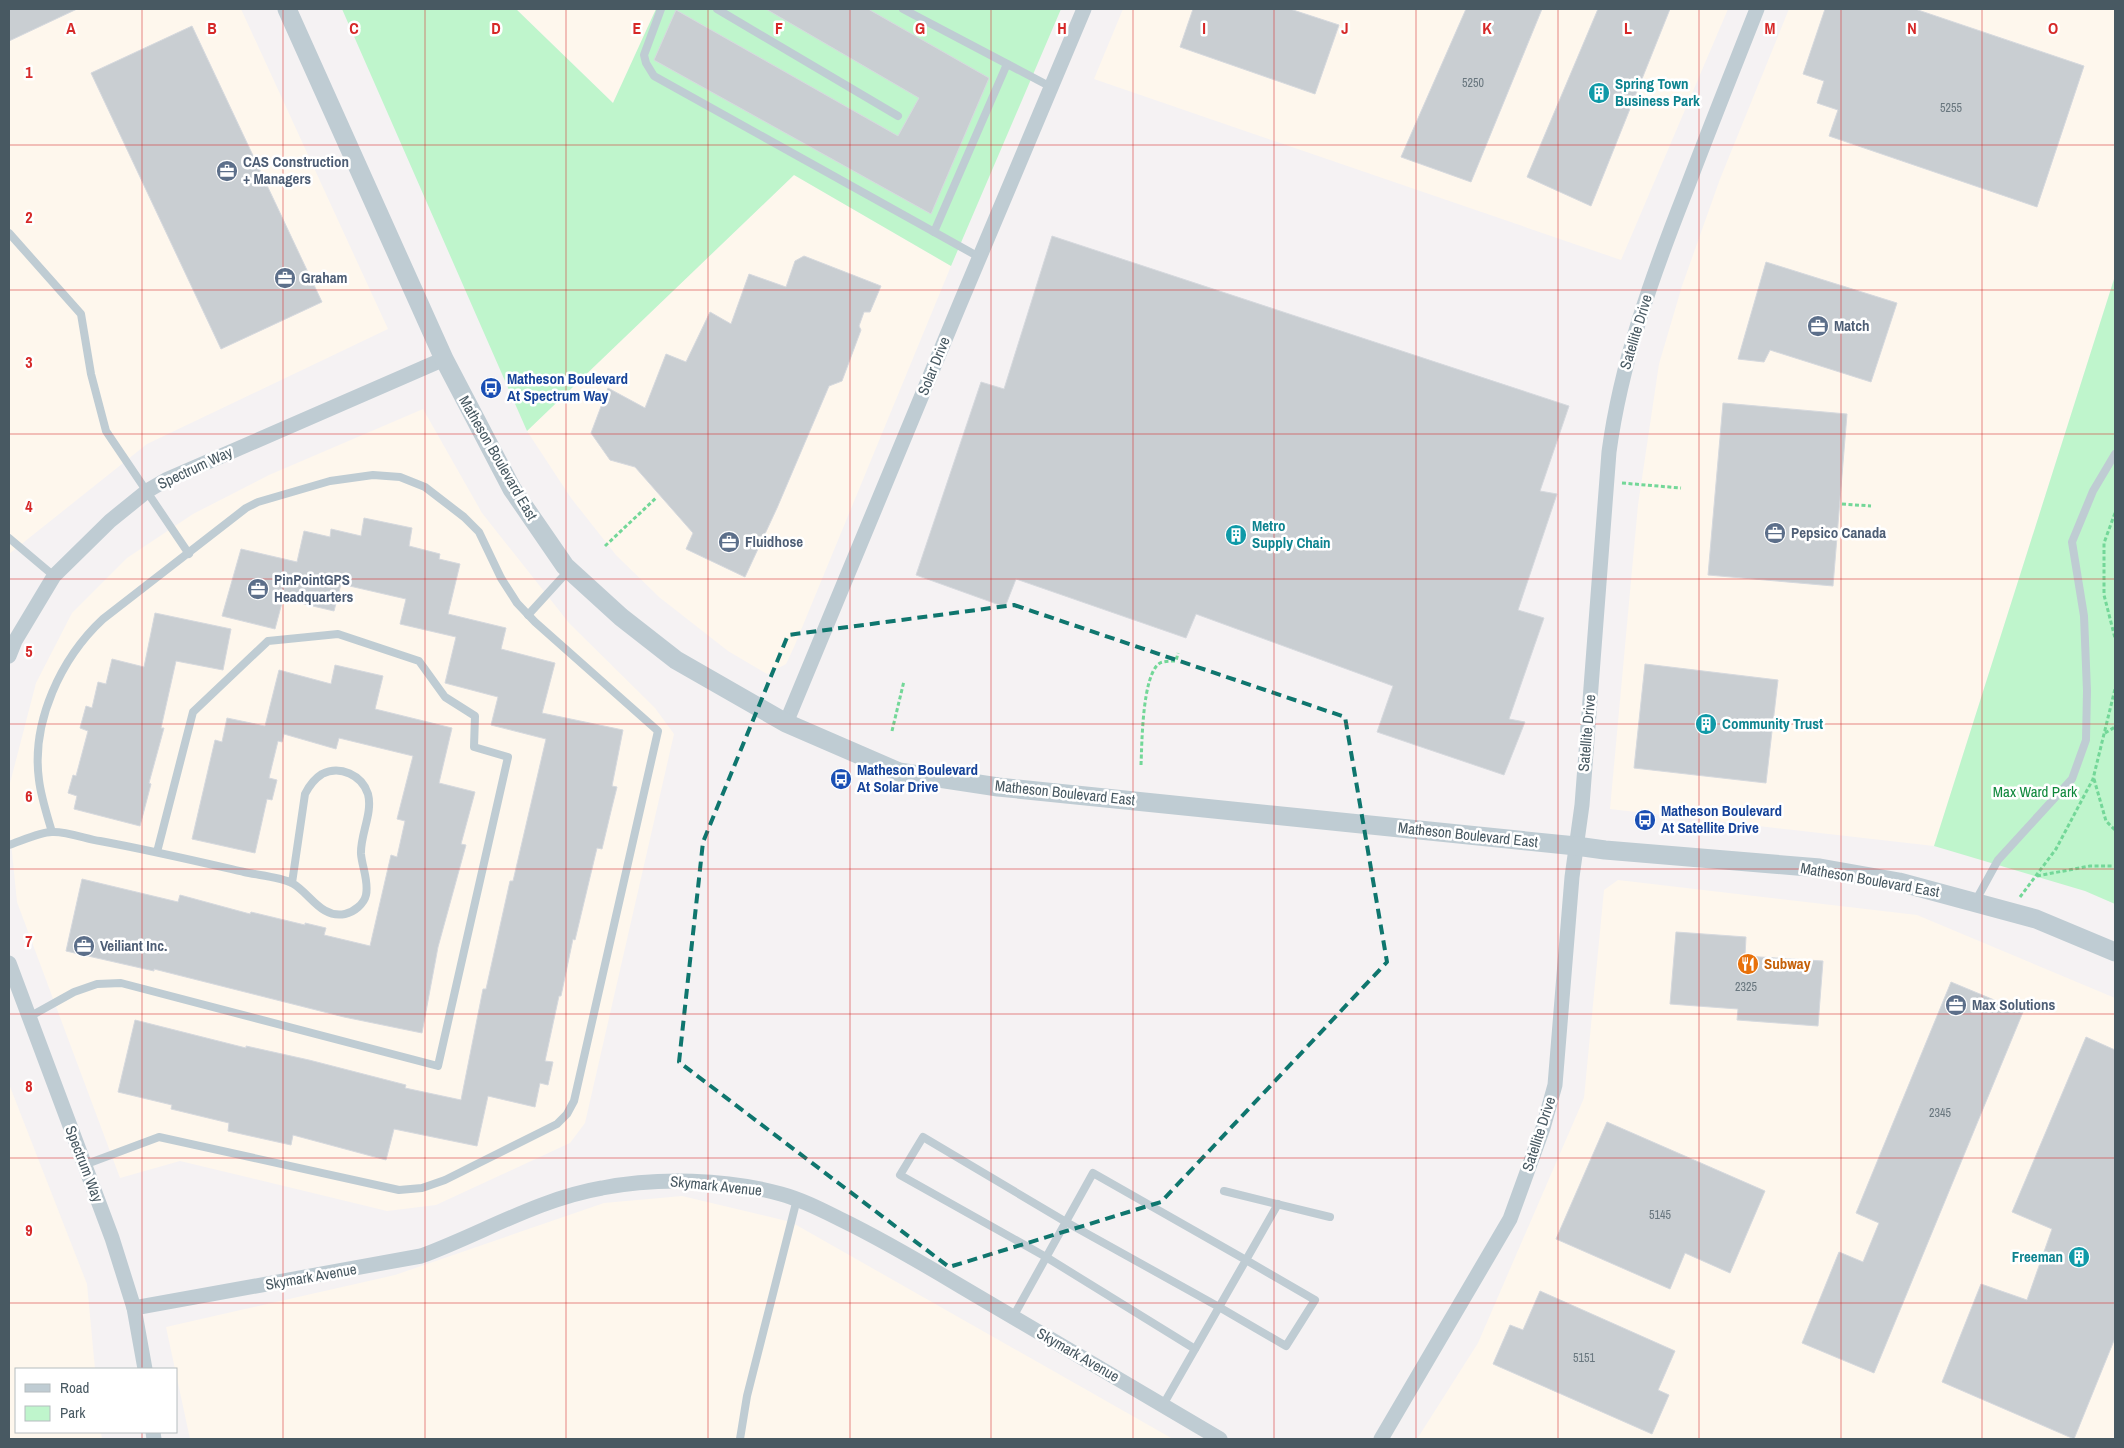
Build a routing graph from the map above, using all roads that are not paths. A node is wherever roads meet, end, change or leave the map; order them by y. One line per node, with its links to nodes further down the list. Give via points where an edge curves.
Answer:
1 (287, 9): 13 (street, Matheson Boulevard East)
2 (661, 9): 10 (lane, via 644,55 654,76)
3 (717, 9): 9 (lane)
4 (902, 9): 7 (lane)
5 (1084, 9): 8 (street, Solar Drive)
6 (1757, 9): 25 (street, Satellite Drive, via 1668,234 1619,393 1607,481 1582,805)
7 (1007, 64): 8 (lane); 10 (lane)
8 (1051, 87): 12 (street, Solar Drive)
9 (898, 116)
10 (934, 232): 12 (lane)
11 (9, 233): 15 (lane, via 80,314 106,431)
12 (979, 257): 22 (street, Solar Drive)
13 (444, 359): 15 (street, Spectrum Way); 18 (street, Matheson Boulevard East, via 512,488)
14 (2115, 454): 28 (lane, via 2093,491 2072,542 2084,616 2086,740 2072,780 1998,860)
15 (147, 491): 17 (lane); 19 (street, Spectrum Way, via 110,521)
16 (9, 538): 19 (lane)
17 (189, 554): 20 (lane, via 258,502 330,481 372,475 400,477 425,487 479,532 501,578); 23 (lane, via 102,619 87,634 74,651 49,701 38,739 39,780)
18 (569, 570): 20 (lane); 22 (street, Matheson Boulevard East, via 676,660)
19 (54, 576): 21 (street, Spectrum Way, via 15,640)
20 (528, 615): 32 (lane, via 658,731 574,1101 567,1114 545,1131 422,1188 398,1190 159,1137)
21 (9, 656)
22 (786, 724): 25 (street, Matheson Boulevard East, via 899,772 998,786)
23 (52, 832): 24 (lane); 26 (lane)
24 (9, 845)
25 (1576, 846): 28 (street, Matheson Boulevard East, via 1820,868 1914,885); 48 (street, Satellite Drive, via 1555,1086 1543,1128 1510,1219)
26 (157, 852): 27 (lane); 31 (lane, via 193,712 268,641 338,634 419,661 445,697 475,716 474,747 508,757 438,1066 121,983 97,984 74,992)
27 (292, 883): 27 (lane, via 328,913 346,914 362,903 366,895 361,840 369,805 364,786 350,773 331,771 322,775 305,794)
28 (1975, 902): 29 (street, Matheson Boulevard East, via 2036,919)
29 (2115, 952)
30 (9, 963): 31 (street, Spectrum Way)
31 (29, 1017): 32 (street, Spectrum Way)
32 (84, 1165): 41 (street, Spectrum Way)
33 (1224, 1191): 35 (lane)
34 (797, 1199): 41 (street, Skymark Avenue, via 754,1187 668,1180 601,1188 515,1215 421,1256); 42 (street, Skymark Avenue, via 883,1240); 46 (lane, via 747,1396)
35 (1278, 1204): 36 (lane); 39 (lane)
36 (1330, 1217)
37 (1066, 1222): 38 (lane); 38 (lane, via 923,1136 900,1175); 39 (lane, via 1093,1173); 40 (lane)
38 (1046, 1257): 42 (lane); 43 (lane)
39 (1246, 1260): 40 (lane); 40 (lane, via 1315,1300 1286,1346)
40 (1219, 1307): 43 (lane)
41 (134, 1308): 44 (street, Spectrum Way)
42 (1013, 1317): 45 (street, Skymark Avenue)
43 (1195, 1349): 45 (lane)
44 (145, 1368)
45 (1163, 1405): 47 (street, Skymark Avenue)
46 (740, 1439)
47 (1220, 1439)
48 (1381, 1439)

